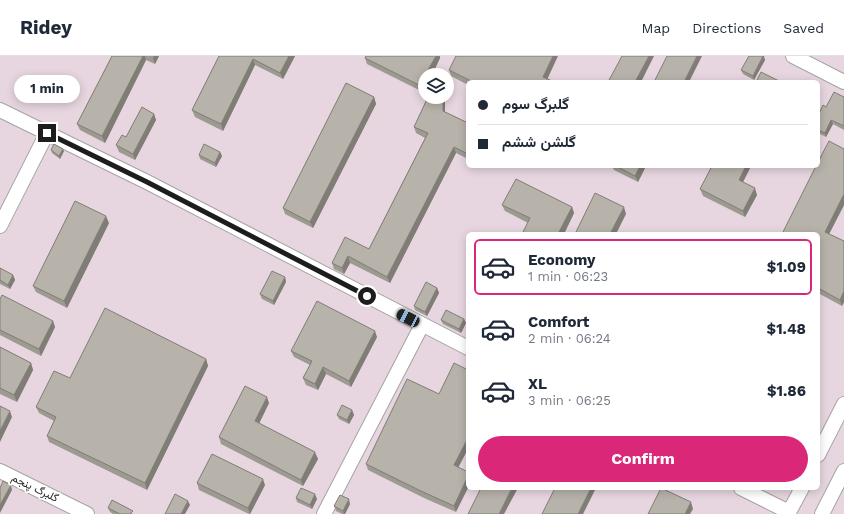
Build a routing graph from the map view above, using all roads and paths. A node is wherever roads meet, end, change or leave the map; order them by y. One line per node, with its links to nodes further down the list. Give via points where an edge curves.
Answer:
1 (793, 56): 2 (street)
2 (844, 82)
3 (0, 110): 4 (street)
4 (47, 133): 5 (street); 6 (street)
5 (0, 226)
6 (422, 325): 7 (street); 16 (street)
7 (466, 347)
8 (844, 404): 9 (street)
9 (820, 452)
10 (844, 471): 17 (street)
11 (2, 472): 15 (street, گلبرگ پنجم)
12 (746, 490): 14 (street)
13 (801, 490): 14 (street)
14 (789, 513)
15 (87, 514)
16 (324, 514)
17 (822, 514)

